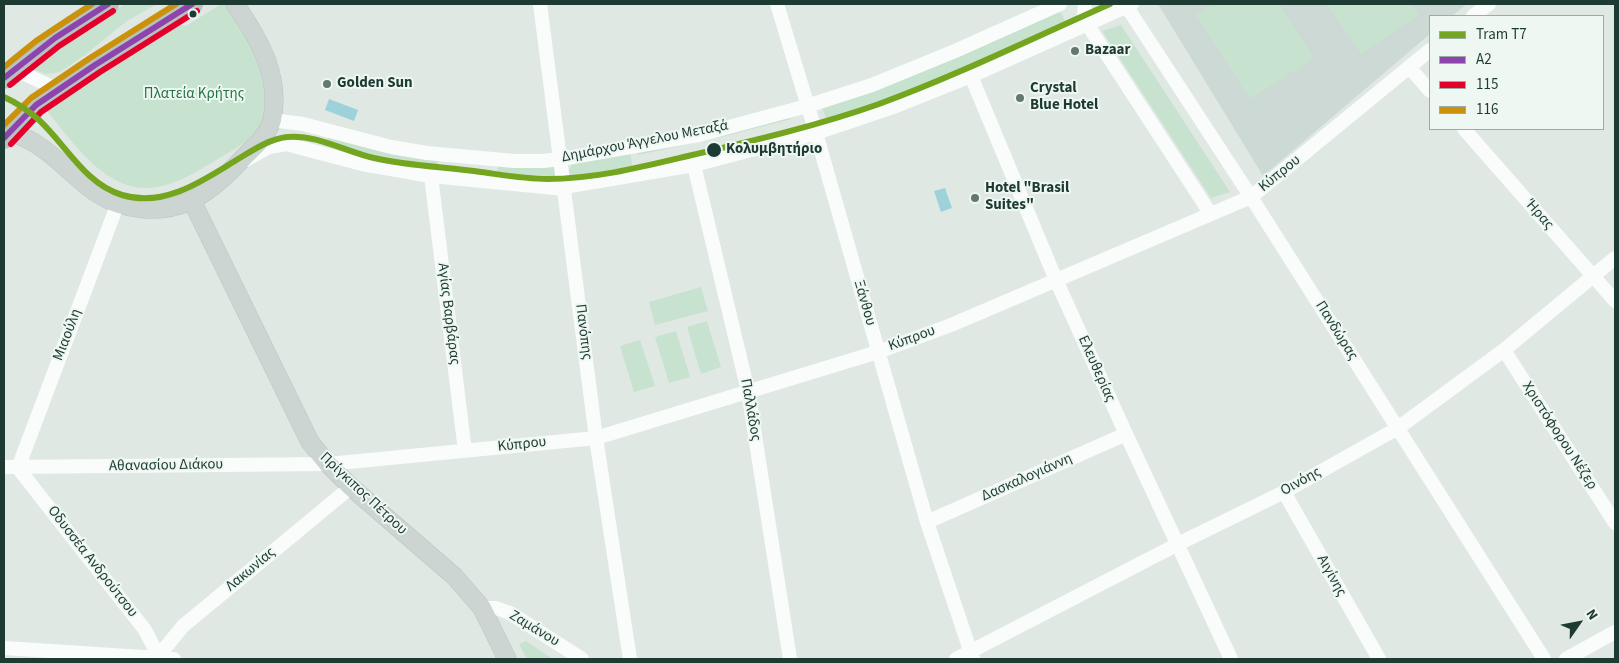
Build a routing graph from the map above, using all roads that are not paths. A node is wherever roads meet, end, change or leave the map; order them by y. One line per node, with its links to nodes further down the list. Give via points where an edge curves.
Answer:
1 (192, 4): 16 (highway)
2 (235, 4): 19 (main road, via 255,33 269,65 273,87)
3 (540, 4): 23 (street, Πανόπης)
4 (777, 4): 18 (street, Ξάνθου)
5 (1060, 4): 18 (street, Δημάρχου Άγγελου Μεταξά, via 872,85)
6 (1085, 4): 11 (street)
7 (1489, 4): 10 (street)
8 (1128, 5): 11 (street, Δημάρχου Άγγελου Μεταξά); 28 (street, Πανδώρας)
9 (98, 6): 14 (highway)
10 (1474, 15)
11 (1087, 24): 15 (street, Δημάρχου Άγγελου Μεταξά); 31 (street)
12 (1429, 51): 13 (street, Κύπρου)
13 (1409, 67): 17 (street); 28 (street, Κύπρου)
14 (7, 71): 16 (street)
15 (971, 76): 21 (street, Δημάρχου Άγγελου Μεταξά); 34 (street, Ελευθερίας)
16 (59, 90): 22 (highway, via 36,105)
17 (1429, 90)
18 (807, 106): 21 (street, Ξάνθου); 23 (street, Δημάρχου Άγγελου Μεταξά, via 699,135)
19 (272, 120): 23 (street, Δημάρχου Άγγελου Μεταξά, via 303,124 427,153 514,161); 25 (main road, via 265,135)
20 (1465, 130): 33 (street, Ήρας)
21 (816, 133): 24 (street, Δημάρχου Άγγελου Μεταξά); 37 (street, Ξάνθου)
22 (6, 135): 30 (main road, via 24,136 51,153 102,196)
23 (561, 158): 27 (street, Πανόπης)
24 (694, 165): 27 (street, Δημάρχου Άγγελου Μεταξά); 38 (street, Παλλάδος)
25 (235, 167): 26 (street, Δημάρχου Άγγελου Μεταξά, via 270,147 286,144 362,164); 29 (main road)
26 (431, 176): 27 (street, Δημάρχου Άγγελου Μεταξά); 42 (street, Αγίας Βαρβάρας)
27 (565, 189): 41 (street, Πανόπης)
28 (1251, 197): 31 (street, Κύπρου); 39 (street, Πανδώρας)
29 (192, 201): 30 (main road, via 152,210); 43 (main road, Πρίγκιπος Πέτρου, via 303,429)
30 (118, 203): 44 (street, Μιαούλη)
31 (1210, 213): 34 (street, Κύπρου)
32 (1615, 258): 33 (street, Οινόης)
33 (1594, 276): 35 (street, Ήρας); 36 (street, Οινόης)
34 (1056, 280): 37 (street, Κύπρου); 40 (street, Ελευθερίας)
35 (1615, 301)
36 (1504, 350): 39 (street, Οινόης); 48 (street, Χριστόφορου Νέζερ)
37 (878, 352): 38 (street, Κύπρου); 47 (street, Ξάνθου)
38 (748, 391): 41 (street, Κύπρου); 59 (street, Παλλάδος)
39 (1398, 428): 46 (street, Οινόης); 63 (street, Πανδώρας)
40 (1126, 434): 47 (street, Δασκαλογιάννη); 49 (street, Ελευθερίας)
41 (596, 438): 42 (street, Κύπρου); 58 (street, Πανόπης)
42 (465, 451): 43 (street, Κύπρου)
43 (328, 464): 44 (street, Αθανασίου Διάκου); 45 (main road, Πρίγκιπος Πέτρου)
44 (11, 467): 54 (street, Οδυσσέα Ανδρούτσου, via 145,630)
45 (351, 486): 50 (main road, Πρίγκιπος Πέτρου, via 454,576); 54 (street, Λακωνίας, via 183,626)
46 (1284, 492): 49 (street, Οινόης); 62 (street, Αιγίνης)
47 (927, 522): 53 (street, Ξάνθου)
48 (1615, 523)
49 (1178, 544): 53 (street, Οινόης); 61 (street, Ελευθερίας)
50 (482, 608): 56 (main road, Πρίγκιπος Πέτρου); 57 (street, Ζαμάνου, via 510,613)
51 (1615, 632): 64 (street)
52 (4, 648): 54 (street)
53 (972, 656): 60 (street, Οινόης)
54 (158, 659): 55 (street)
55 (174, 659)
56 (507, 659)
57 (582, 659)
58 (630, 659)
59 (790, 659)
60 (956, 659)
61 (1231, 659)
62 (1379, 659)
63 (1544, 659)
64 (1566, 659)

